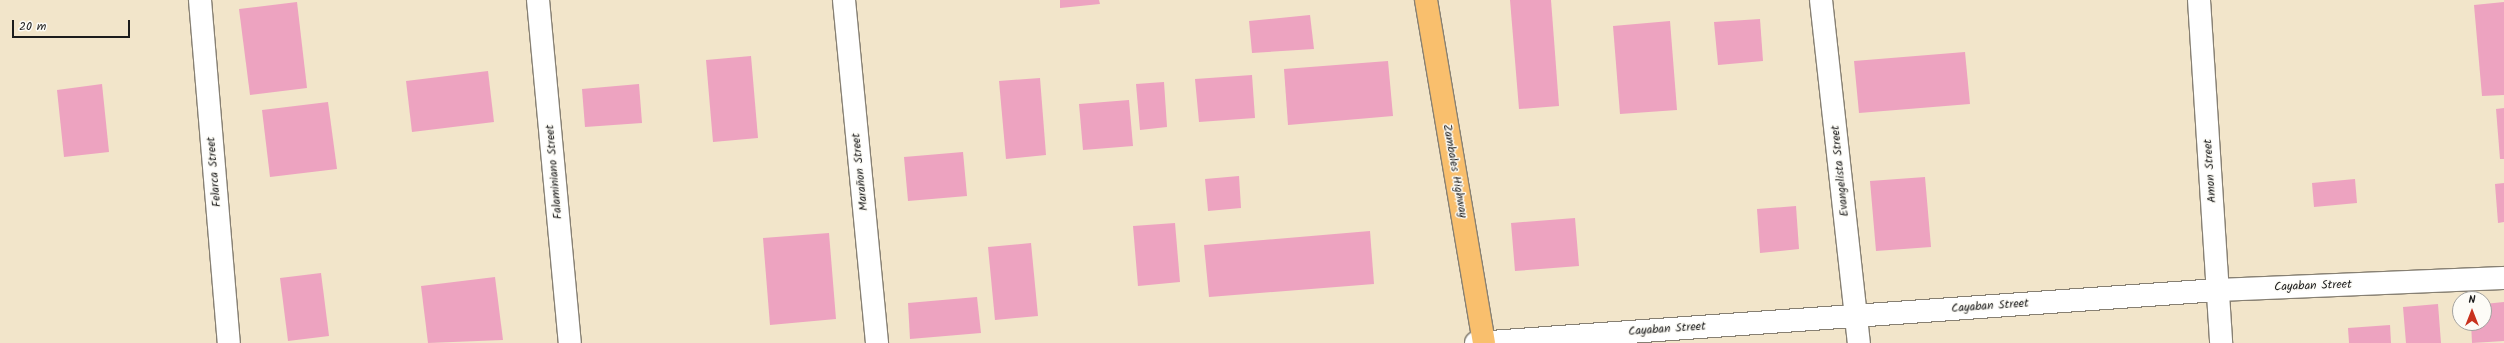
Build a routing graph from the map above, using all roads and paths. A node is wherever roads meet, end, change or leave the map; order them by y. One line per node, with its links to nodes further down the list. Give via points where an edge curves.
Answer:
1 (200, 0): 10 (street, Felarca Street)
2 (538, 0): 11 (street, Falaminiano Street)
3 (844, 0): 12 (street, Marañon Street)
4 (1426, 0): 13 (main road, Zambales Highway)
5 (1821, 0): 9 (street, Evangelista Street)
6 (2199, 0): 8 (street, Amon Street)
7 (2504, 278): 8 (street, Cayaban Street)
8 (2217, 290): 9 (street, Cayaban Street); 15 (street, Amon Street)
9 (1856, 316): 13 (street, Cayaban Street); 14 (street, Evangelista Street)
10 (229, 343)
11 (570, 343)
12 (877, 343)
13 (1481, 343)
14 (1859, 343)
15 (2220, 343)

